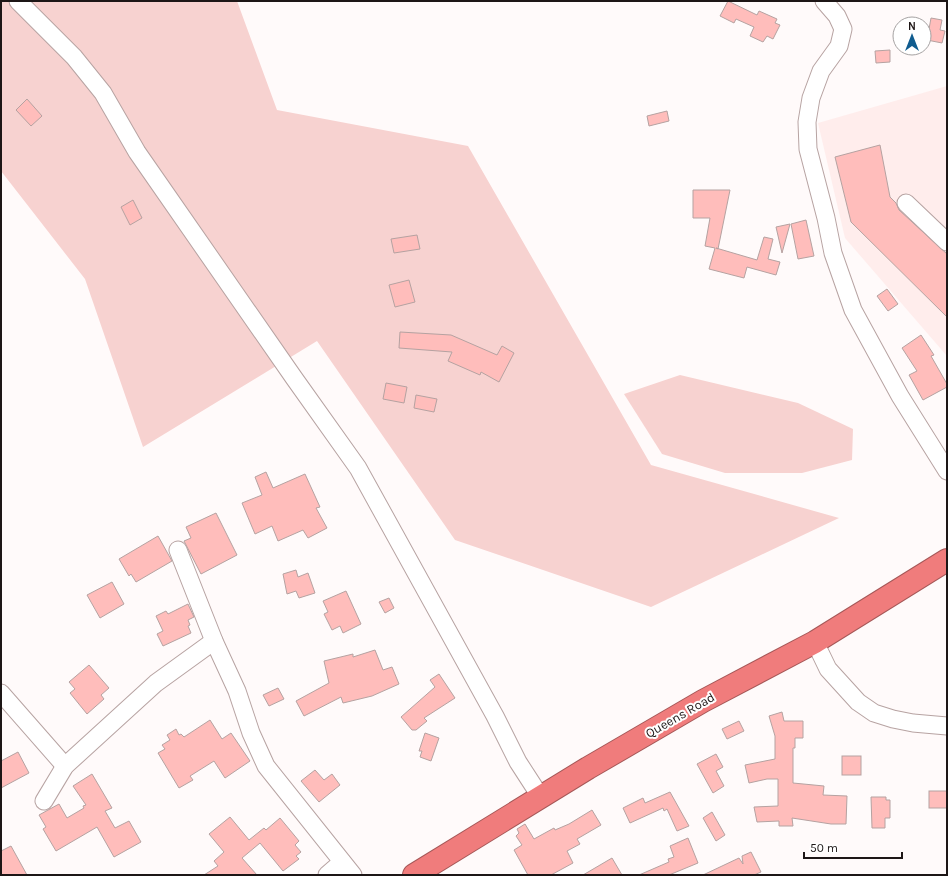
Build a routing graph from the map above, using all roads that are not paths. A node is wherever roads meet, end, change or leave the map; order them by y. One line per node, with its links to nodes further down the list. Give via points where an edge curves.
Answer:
1 (18, 1): 13 (street, via 74,57 103,93 137,152 358,468 518,762)
2 (824, 1): 5 (street, via 837,16 843,29 839,46 821,71 811,98 807,122 808,149 833,253 854,310 900,396)
3 (906, 203): 4 (street)
4 (947, 242)
5 (947, 471)
6 (178, 550): 8 (street)
7 (947, 560): 9 (highway, Queens Road)
8 (214, 641): 12 (street, via 156,682); 15 (street, via 237,691 251,733 266,766)
9 (815, 642): 11 (street, via 828,669 858,702 874,713 893,720); 13 (highway, Queens Road, via 703,701)
10 (1, 693): 12 (street)
11 (947, 726)
12 (65, 766): 14 (street)
13 (540, 796): 18 (highway, Queens Road, via 485,833)
14 (44, 801)
15 (342, 862): 16 (street); 17 (street)
16 (327, 875)
17 (353, 875)
18 (414, 875)

